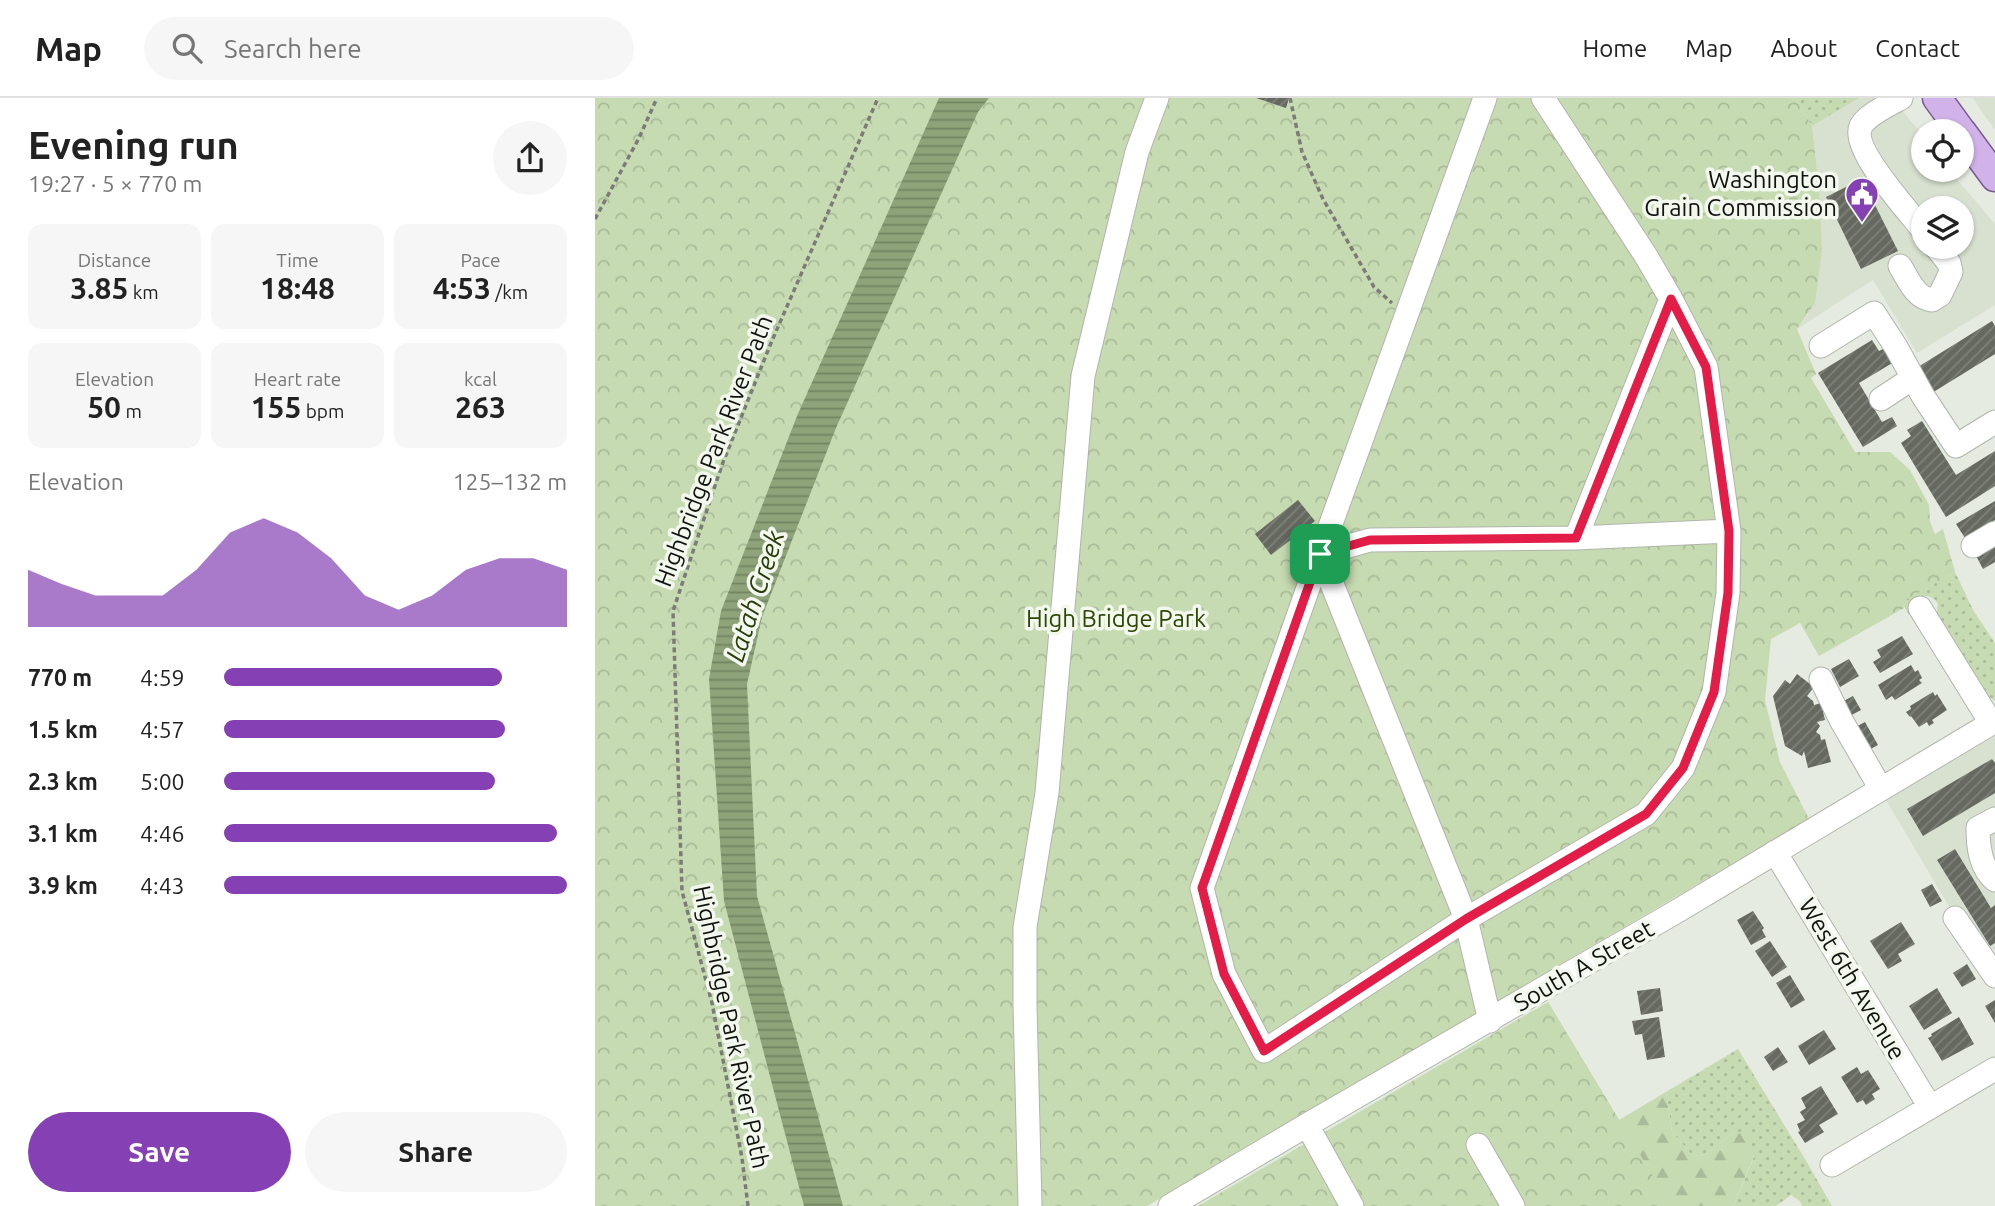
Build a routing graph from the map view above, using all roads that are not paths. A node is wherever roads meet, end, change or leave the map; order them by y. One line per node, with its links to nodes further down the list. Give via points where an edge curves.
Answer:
1 (1157, 98): 39 (street, via 1137,152 1083,376 1047,793 1025,927)
2 (1485, 98): 21 (street)
3 (1543, 98): 12 (street)
4 (1901, 98): 9 (street, via 1870,117 1859,136 1874,167)
5 (1937, 98): 6 (main road)
6 (1952, 119)
7 (1974, 149): 8 (main road)
8 (1995, 177)
9 (1911, 215)
10 (1946, 259): 11 (street, via 1951,272 1940,295 1932,300 1917,293)
11 (1900, 266)
12 (1671, 299): 17 (street, via 1706,367); 19 (street)
13 (1821, 346): 14 (street, via 1874,313)
14 (1913, 378): 15 (street); 16 (street, via 1956,446)
15 (1881, 399)
16 (1995, 422)
17 (1729, 531): 19 (street); 30 (street, via 1728,593 1714,692 1683,768 1646,814)
18 (1995, 533): 20 (street)
19 (1576, 538): 21 (street, via 1370,540)
20 (1973, 546)
21 (1320, 554): 30 (street); 30 (street, via 1202,888 1224,974 1264,1051)
22 (1920, 608): 24 (street)
23 (1821, 679): 25 (street)
24 (1993, 722): 25 (street, South A Street)
25 (1881, 789): 27 (street, South A Street)
26 (1995, 819): 28 (street, via 1978,828 1978,846 1988,874)
27 (1775, 852): 32 (street, South A Street); 34 (street, West 6th Avenue)
28 (1995, 880)
29 (1955, 918): 31 (street)
30 (1466, 919): 32 (street)
31 (1995, 976)
32 (1490, 1021): 35 (street, South A Street)
33 (1995, 1069): 34 (street)
34 (1930, 1107): 37 (street)
35 (1307, 1125): 38 (street); 40 (street, South A Street)
36 (1478, 1145): 41 (street)
37 (1832, 1165)
38 (1341, 1202)
39 (1030, 1206)
40 (1170, 1206)
41 (1513, 1206)

